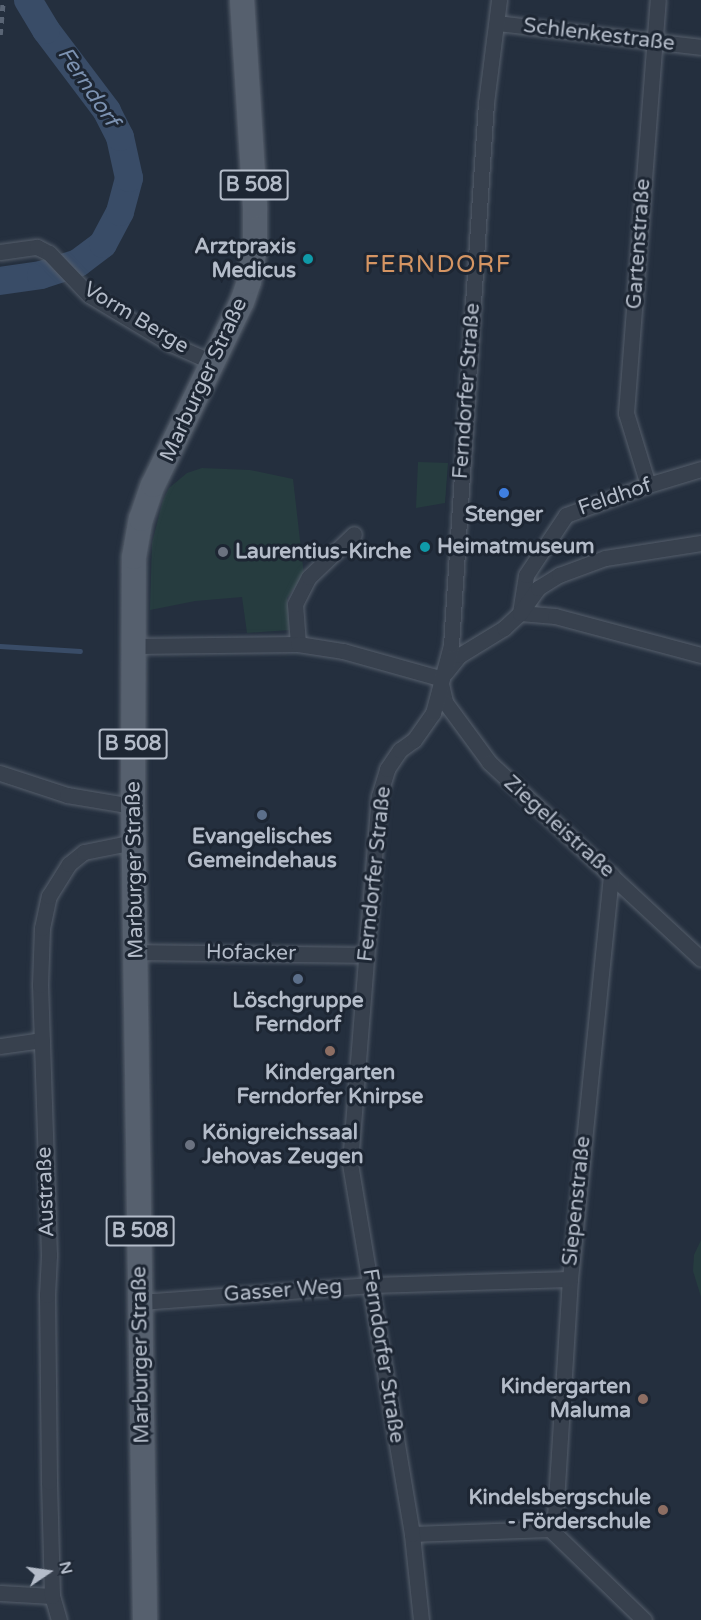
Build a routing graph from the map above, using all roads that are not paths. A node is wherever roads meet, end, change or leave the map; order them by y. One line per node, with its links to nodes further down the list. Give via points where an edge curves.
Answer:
1 (242, 0): 8 (main road, Marburger Straße / B 508, via 255,248 242,302)
2 (499, 0): 4 (street, Ferndorfer Straße)
3 (658, 0): 5 (street, Gartenstraße)
4 (497, 23): 5 (street, Schlenkestraße); 17 (street, Ferndorfer Straße, via 486,103 451,645)
5 (655, 41): 6 (street, Schlenkestraße); 10 (street, Gartenstraße, via 626,413)
6 (701, 47)
7 (0, 252): 8 (street, Vorm Berge, via 37,247 89,295 171,344)
8 (212, 362): 15 (main road, Marburger Straße / B 508, via 153,485 141,519 134,557)
9 (701, 469): 10 (street, Feldhof)
10 (648, 485): 13 (street, Feldhof, via 566,514 526,575)
11 (354, 534): 14 (street, via 309,577 295,604)
12 (701, 543): 13 (street, via 605,558 559,574 538,588)
13 (520, 613): 16 (street, via 555,616); 17 (street, via 482,644 460,655)
14 (298, 644): 15 (street); 17 (street, via 343,651)
15 (134, 646): 19 (main road, Marburger Straße / B 508)
16 (701, 655)
17 (440, 678): 21 (street, Ziegeleistraße, via 445,702 489,762); 23 (street, Ferndorfer Straße, via 433,713 414,740 400,750 387,770 379,796)
18 (0, 773): 19 (street, via 67,795)
19 (133, 806): 20 (main road, Marburger Straße / B 508)
20 (134, 842): 22 (main road, Marburger Straße / B 508); 25 (street, Austraße, via 84,852 69,864 49,896 42,928)
21 (611, 874): 24 (street, Ziegeleistraße); 27 (street, Siepenstraße)
22 (136, 952): 23 (street, Hofacker); 29 (main road, Marburger Straße / B 508)
23 (366, 955): 28 (street, Ferndorfer Straße, via 350,1163)
24 (701, 959)
25 (42, 1040): 26 (street); 33 (street, Austraße, via 49,1255)
26 (0, 1047)
27 (570, 1279): 28 (street, Gasser Weg); 30 (street, Siepenstraße, via 555,1517)
28 (371, 1285): 29 (street, Gasser Weg); 31 (street, Ferndorfer Straße)
29 (140, 1302): 35 (main road, Marburger Straße / B 508)
30 (550, 1529): 31 (street); 37 (street)
31 (412, 1534): 36 (street, Ferndorfer Straße)
32 (0, 1593): 33 (street)
33 (52, 1596): 34 (street, Austraße)
34 (59, 1620)
35 (145, 1620)
36 (421, 1620)
37 (644, 1620)

